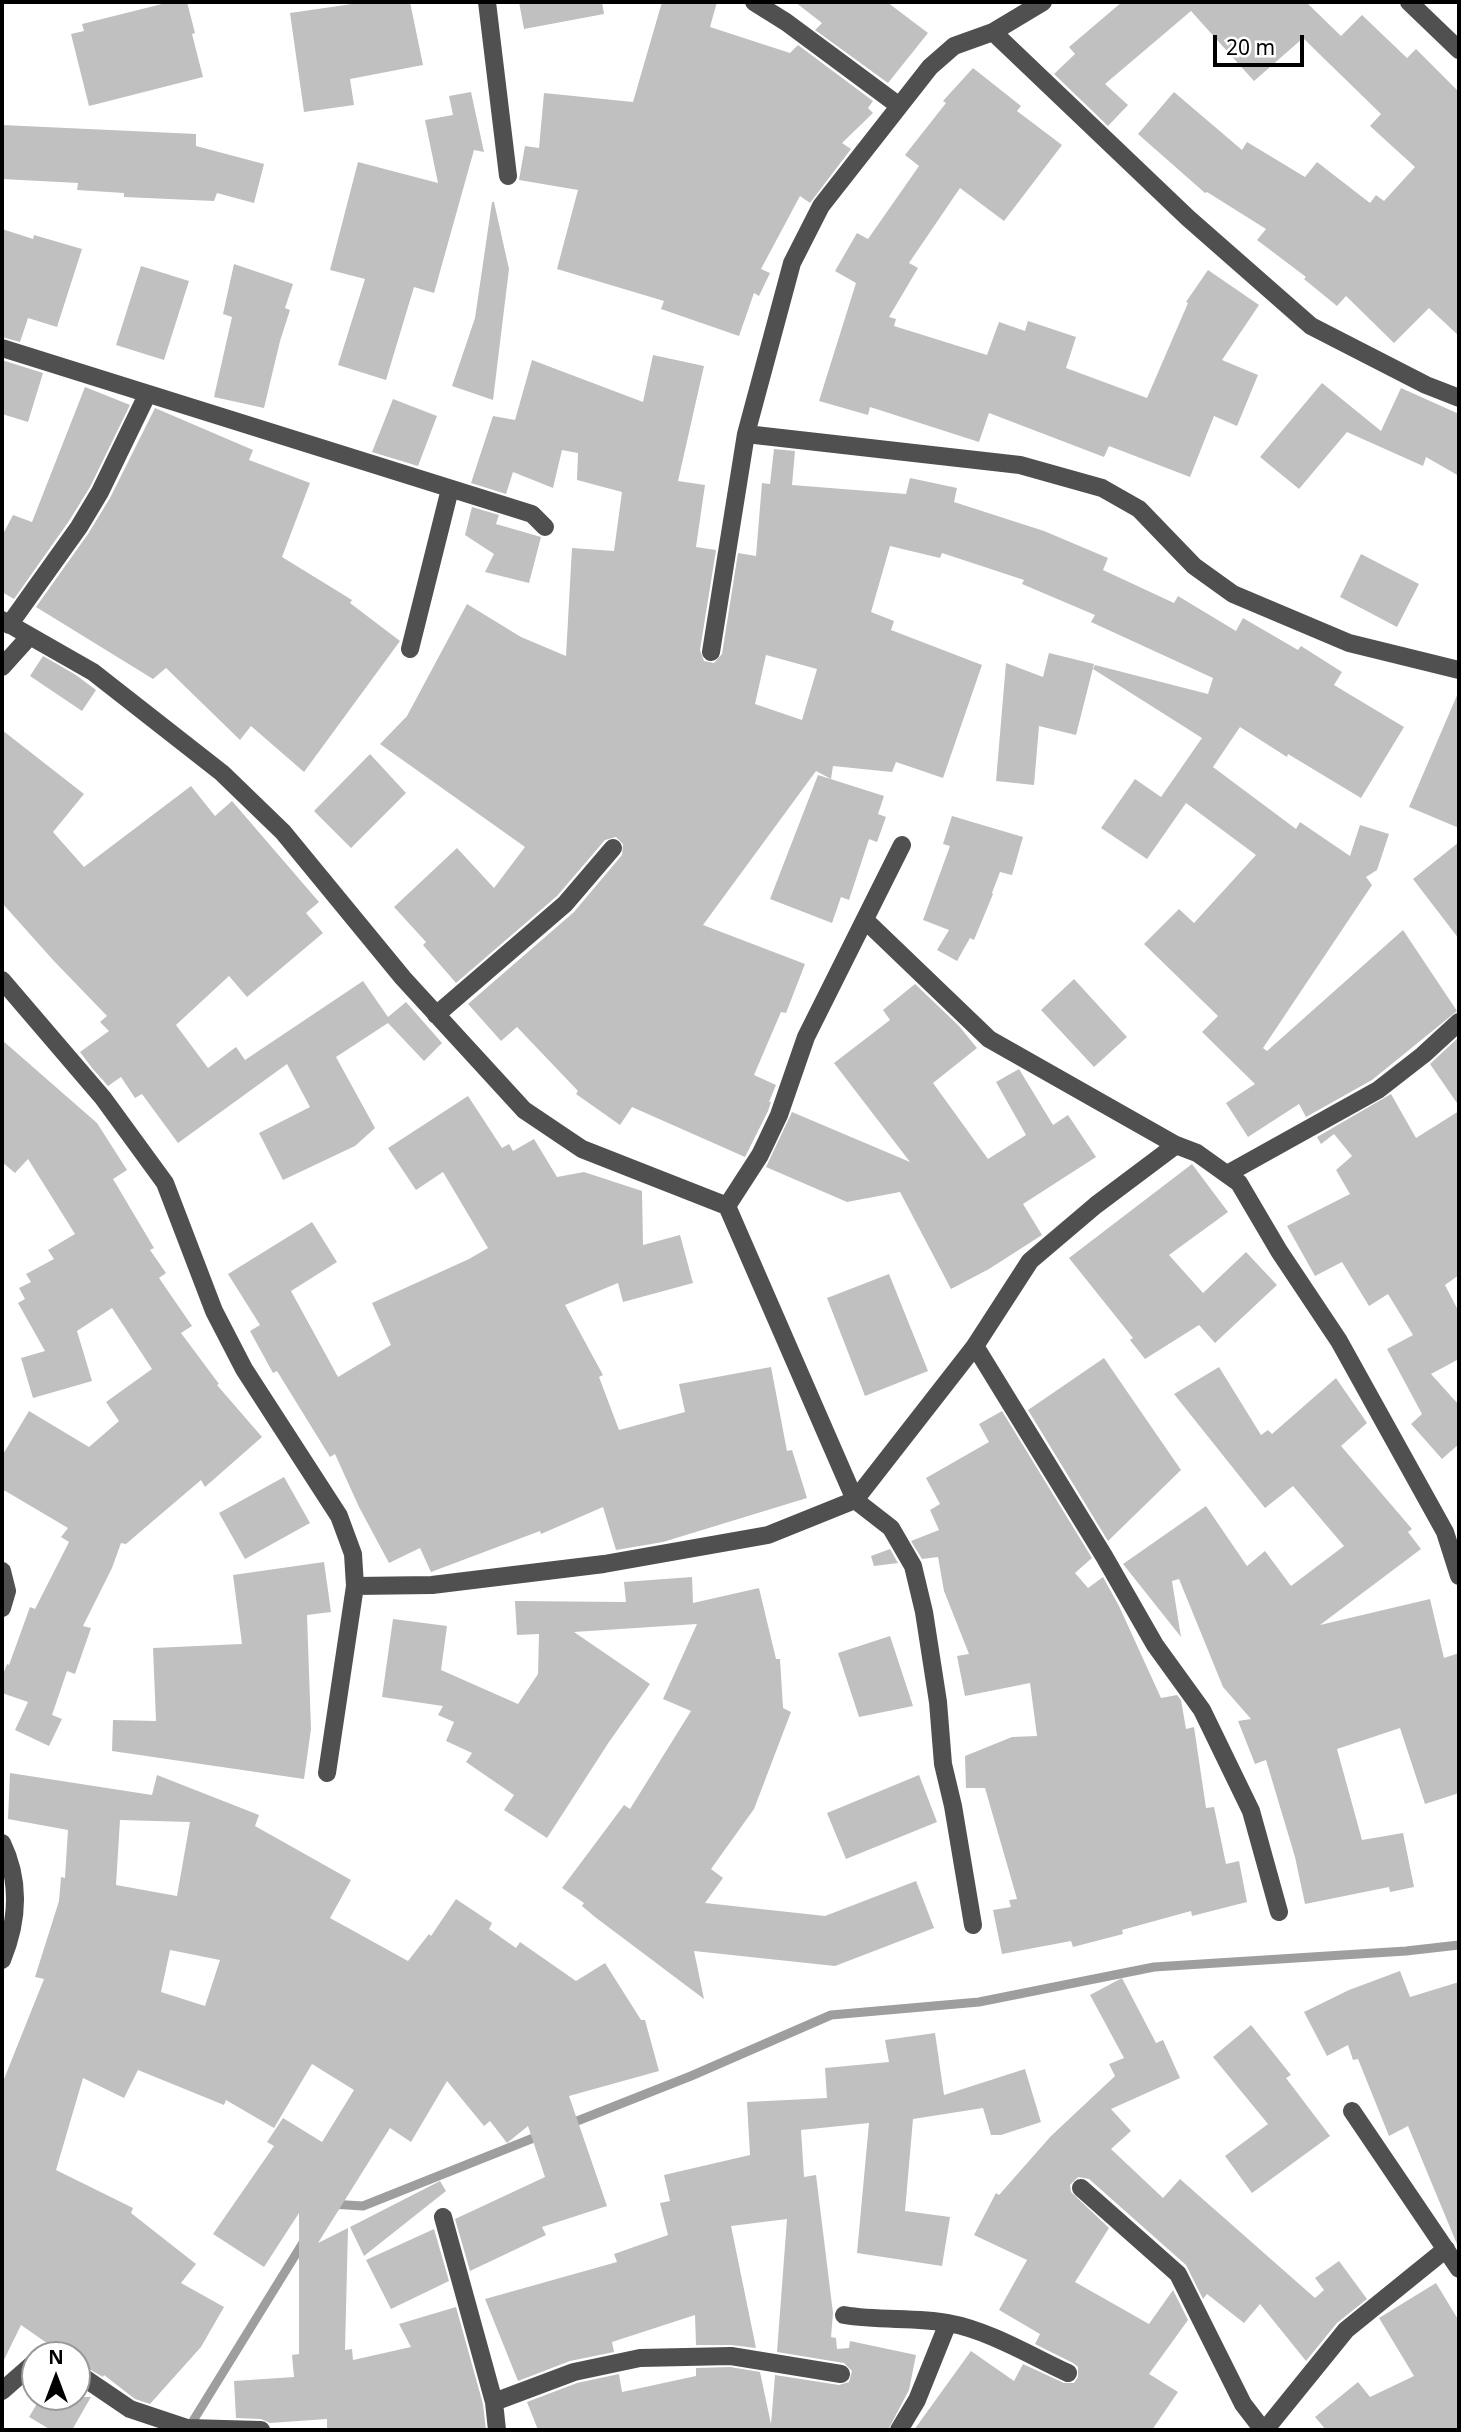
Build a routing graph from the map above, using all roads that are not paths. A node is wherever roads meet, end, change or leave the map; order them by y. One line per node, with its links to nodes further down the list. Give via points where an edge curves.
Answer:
1 (487, 2): 8 (street)
2 (754, 2): 7 (street)
3 (1043, 2): 5 (street)
4 (1409, 2): 6 (street)
5 (993, 32): 7 (street, via 954,46); 11 (street, via 1188,218 1311,326)
6 (1459, 50)
7 (898, 105): 12 (street, via 821,206 792,263)
8 (508, 176)
9 (2, 348): 10 (street)
10 (147, 395): 13 (street); 15 (street, via 79,527)
11 (1459, 398)
12 (746, 434): 18 (street); 20 (street, via 1020,465 1102,488 1139,509 1194,566 1233,594 1349,643)
13 (450, 489): 14 (street, via 531,514); 17 (street)
14 (545, 527)
15 (5, 622): 16 (street)
16 (29, 637): 19 (street); 25 (street, via 93,672 222,773 283,832)
17 (410, 649)
18 (711, 652)
19 (2, 667)
20 (1459, 670)
21 (902, 845): 23 (street)
22 (613, 848): 25 (street, via 565,904)
23 (865, 920): 27 (street, via 989,1039); 29 (street, via 806,1037 760,1155)
24 (2, 980): 34 (street, via 103,1098 165,1183 214,1311 244,1369 339,1516 353,1554)
25 (436, 1015): 29 (street, via 524,1110 582,1149)
26 (1459, 1022): 28 (street, via 1378,1090)
27 (1176, 1145): 28 (street); 30 (street, via 1030,1261)
28 (1227, 1174): 33 (street, via 1239,1183 1339,1341 1445,1532)
29 (727, 1206): 31 (street)
30 (975, 1346): 31 (street); 38 (street, via 1155,1645 1202,1710 1251,1811)
31 (855, 1500): 34 (street, via 768,1535 604,1564 432,1585); 39 (street, via 891,1528 913,1566)
32 (2, 1571): 35 (street, via 7,1591)
33 (1459, 1576)
34 (355, 1586): 36 (street)
35 (2, 1608)
36 (327, 1773)
37 (2, 1843): 40 (street, via 17,1902 12,1936)
38 (1279, 1912)
39 (973, 1925)
40 (3, 1956)
41 (1352, 2111): 44 (street)
42 (1081, 2188): 57 (street, via 1178,2274 1244,2404)
43 (443, 2217): 53 (street)
44 (1446, 2249): 45 (street); 57 (street, via 1346,2330)
45 (1459, 2269)
46 (844, 2315): 47 (street)
47 (948, 2323): 48 (street, via 982,2333); 56 (street, via 917,2400)
48 (1068, 2373)
49 (21, 2374): 52 (street)
50 (841, 2374): 53 (street, via 730,2356 640,2358 574,2372)
51 (91, 2383): 54 (street, via 130,2409 187,2428)
52 (2, 2391)
53 (494, 2402): 55 (street)
54 (261, 2430)
55 (497, 2430)
56 (899, 2430)
57 (1264, 2430)

